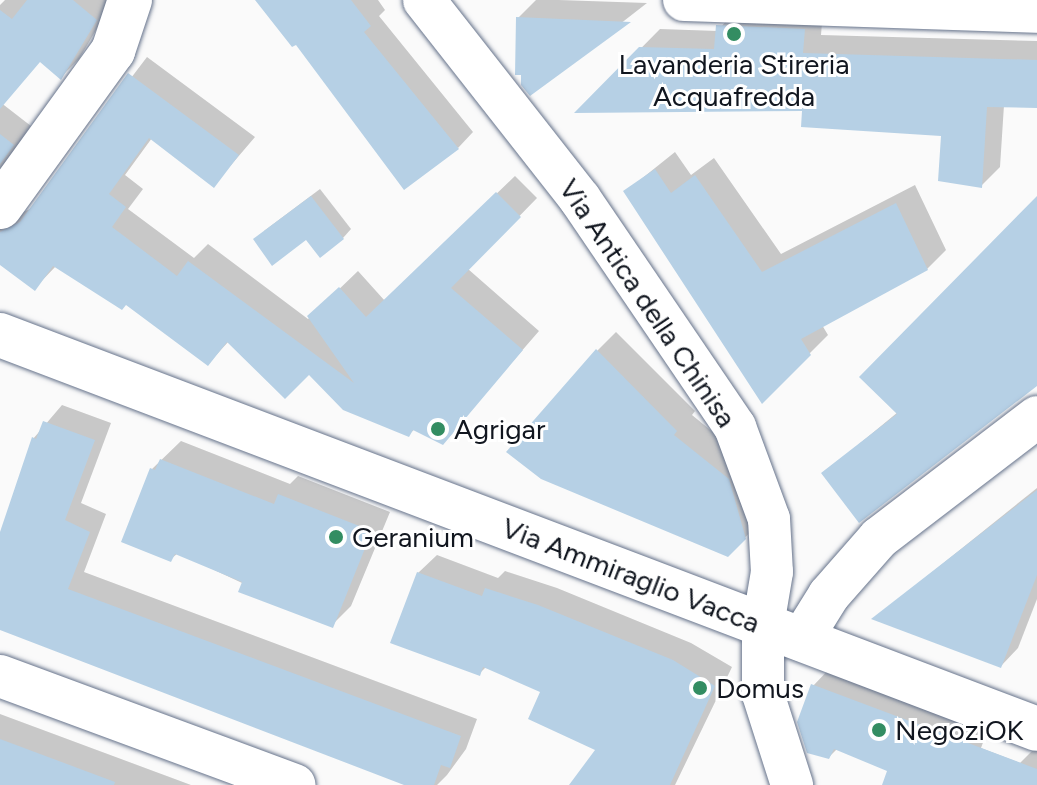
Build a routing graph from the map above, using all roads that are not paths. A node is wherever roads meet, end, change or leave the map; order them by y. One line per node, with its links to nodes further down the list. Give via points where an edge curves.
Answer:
1 (130, 0): 5 (street, via 113,51)
2 (424, 0): 8 (street, Via Antica della Chinisa, via 580,199 735,427 769,519)
3 (684, 0): 4 (street)
4 (1037, 12)
5 (0, 207)
6 (1, 339): 8 (street, Via Ammiraglio Vacca)
7 (1037, 417): 8 (street, via 879,538 829,595)
8 (782, 632): 10 (street, Via Ammiraglio Vacca); 12 (street, Via Antica della Chinisa, via 763,694)
9 (0, 676): 11 (street)
10 (1037, 729)
11 (295, 785)
12 (792, 785)

